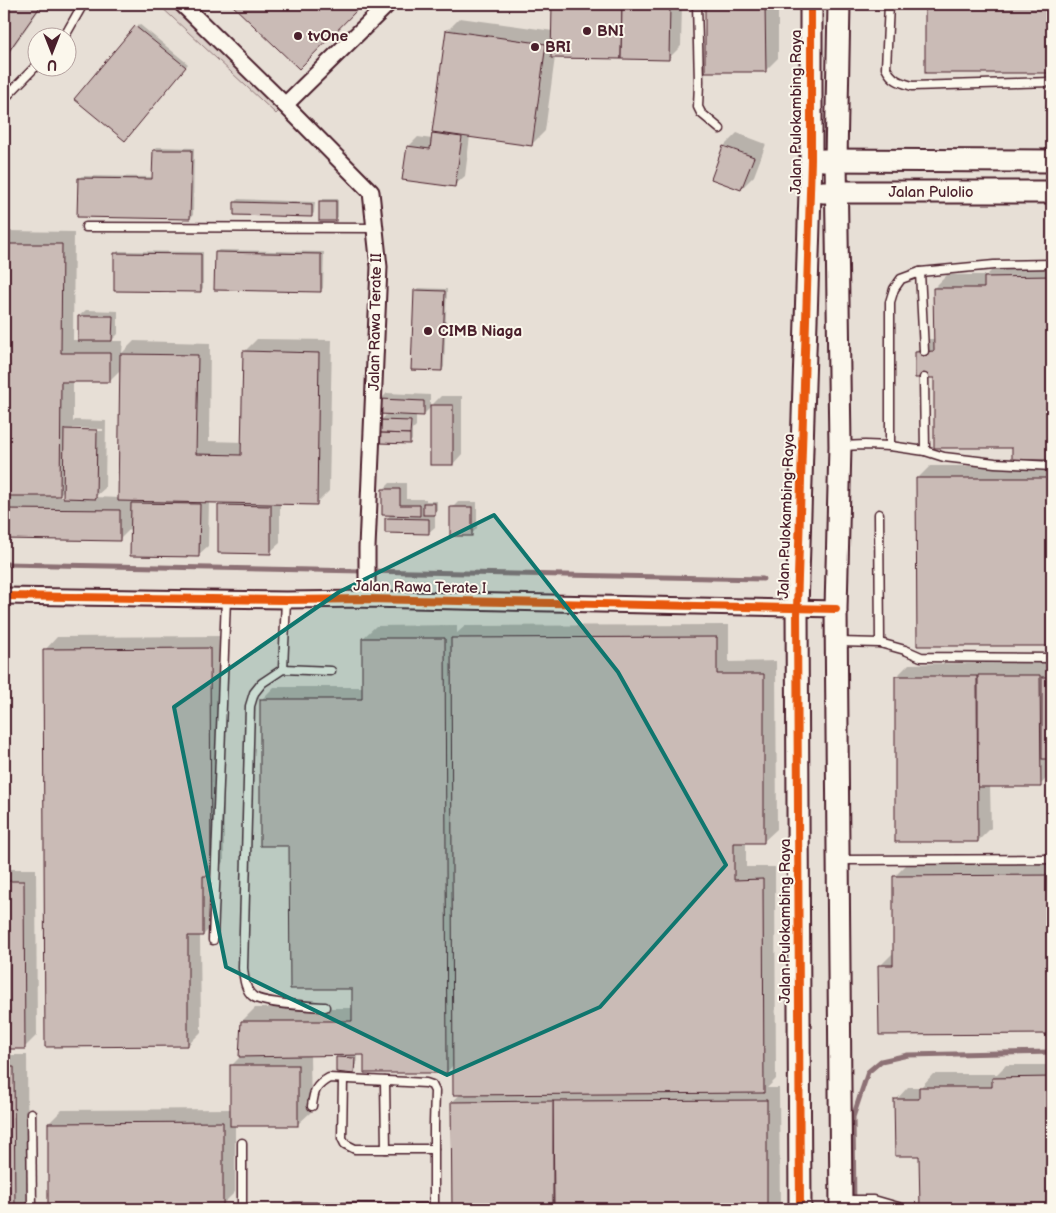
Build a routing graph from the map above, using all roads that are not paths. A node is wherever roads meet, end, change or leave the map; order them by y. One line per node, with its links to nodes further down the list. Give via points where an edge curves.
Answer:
1 (83, 4): 8 (lane)
2 (182, 4): 12 (street, Jalan Rawa Terate II)
3 (388, 4): 12 (street)
4 (697, 4): 13 (lane, via 698,106)
5 (811, 4): 14 (street, Jalan Pulokambing Raya)
6 (839, 4): 15 (street)
7 (889, 4): 10 (lane, via 886,68 898,82 912,86)
8 (69, 28)
9 (28, 74): 11 (lane)
10 (1052, 82)
11 (4, 99)
12 (285, 105): 21 (street, Jalan Rawa Terate II, via 371,192)
13 (720, 129)
14 (811, 160): 15 (street, Jalan Pulolio); 17 (street, Jalan Pulokambing Raya)
15 (836, 160): 16 (street, Jalan Pulolio); 18 (street)
16 (1052, 162)
17 (810, 192): 18 (street, Jalan Pulolio); 35 (street, Jalan Pulokambing Raya)
18 (837, 192): 19 (street, Jalan Pulolio); 26 (street)
19 (1052, 192)
20 (86, 227): 21 (lane)
21 (376, 228): 33 (street, Jalan Rawa Terate II, via 379,267)
22 (1052, 264): 23 (lane)
23 (920, 272): 24 (lane); 27 (lane, via 900,279 890,302)
24 (924, 351)
25 (924, 378): 28 (lane)
26 (840, 446): 27 (lane); 36 (street)
27 (890, 446): 28 (lane)
28 (925, 451): 29 (lane, via 944,457)
29 (1052, 466)
30 (879, 514): 38 (lane)
31 (4, 596): 32 (street, Jalan Rawa Terate I)
32 (226, 599): 34 (street, Jalan Rawa Terate I); 44 (lane)
33 (367, 599): 34 (street, Jalan Rawa Terate I); 35 (street, Jalan Rawa Terate I)
34 (286, 600): 40 (lane)
35 (797, 609): 36 (street, Jalan Rawa Terate I); 58 (street, Jalan Pulokambing Raya)
36 (836, 609): 37 (street)
37 (836, 642): 38 (lane); 43 (street)
38 (880, 643): 39 (lane, via 921,657)
39 (1052, 658)
40 (283, 669): 41 (lane); 45 (lane, via 262,683 250,706 245,985 253,997 269,1002)
41 (331, 671)
42 (1052, 859): 43 (lane)
43 (839, 860): 53 (street)
44 (213, 940)
45 (325, 1007)
46 (343, 1079): 47 (lane); 48 (lane, via 329,1078 319,1084); 51 (lane, via 342,1138 355,1149)
47 (385, 1081): 51 (lane); 52 (lane, via 432,1086 435,1091)
48 (312, 1106)
49 (31, 1113): 56 (lane)
50 (242, 1143): 57 (lane)
51 (386, 1149): 52 (lane)
52 (434, 1149): 55 (lane)
53 (848, 1202): 59 (lane, via 874,1200)
54 (294, 1207): 55 (lane)
55 (434, 1208)
56 (32, 1209)
57 (242, 1209)
58 (800, 1209)
59 (905, 1209)

